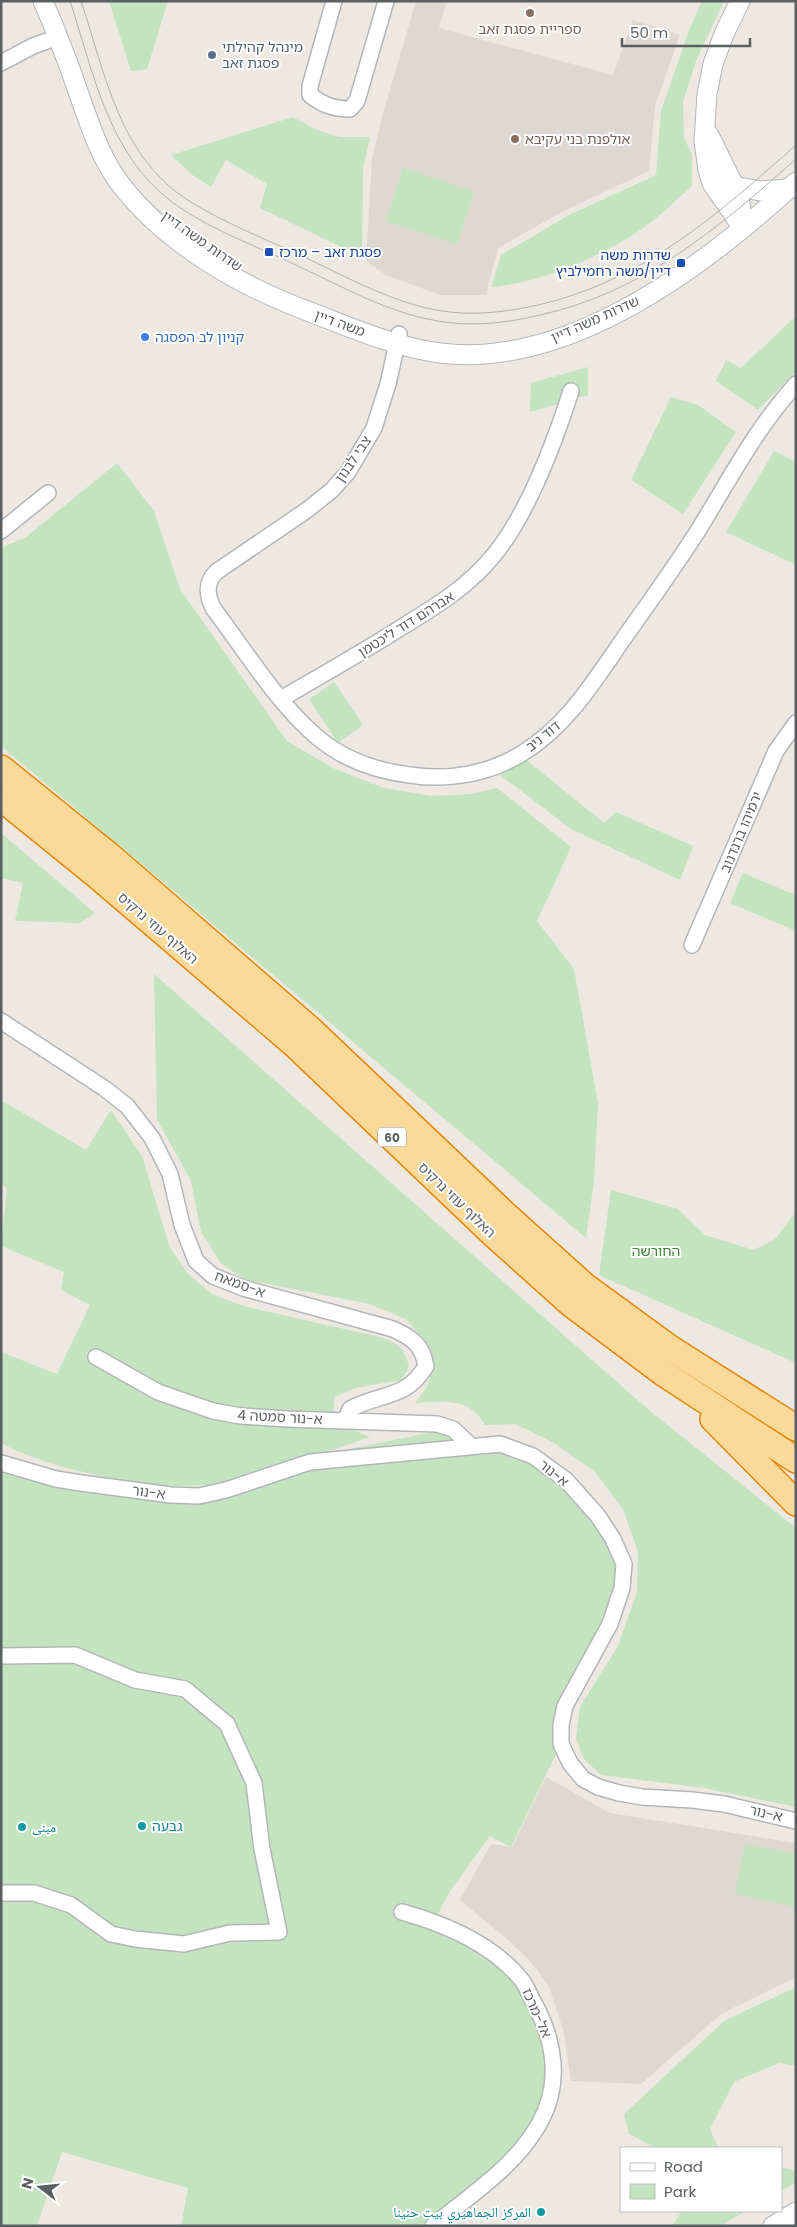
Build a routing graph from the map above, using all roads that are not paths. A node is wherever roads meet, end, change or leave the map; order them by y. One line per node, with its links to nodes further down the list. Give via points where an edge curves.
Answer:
1 (43, 1): 6 (street, שדרות משה דיין)
2 (50, 1): 6 (street, שדרות משה דיין)
3 (334, 1): 4 (street, via 310,95 322,104 339,109 350,109 357,101)
4 (386, 1)
5 (740, 1): 8 (street, via 713,64)
6 (58, 37): 7 (street); 9 (street, שדרות משה דיין)
7 (1, 63)
8 (706, 124): 11 (street); 12 (street, via 704,141 712,183)
9 (92, 129): 13 (street, שדרות משה דיין, via 104,159 120,184 155,223 223,270); 14 (street, שדרות משה דיין, via 110,156 152,205 194,239 274,286)
10 (792, 185): 11 (street, via 760,191); 12 (street, שדרות משה דיין)
11 (734, 186): 12 (street)
12 (747, 225): 15 (street, שדרות משה דיין, via 688,271 606,317 565,336)
13 (283, 302): 14 (street, משה דיין)
14 (398, 339): 15 (street, משה דיין); 20 (street, צבי לבנון, via 374,428 348,472 307,510 216,572)
15 (491, 353)
16 (796, 384): 21 (street, דוד ניב, via 762,424 679,558 584,697 565,719 521,754 474,773 421,777 394,773 367,765 318,738)
17 (571, 391): 21 (street, אברהם דוד ליכטמן, via 550,450 525,504 509,534 481,570 438,606)
18 (48, 493): 19 (street)
19 (1, 531)
20 (207, 585): 21 (street, דוד ניב, via 213,608)
21 (282, 699)
22 (796, 723): 25 (street, ירמיהו ברנדנוב, via 772,759)
23 (1, 768): 30 (highway, האלוף עוזי נרקיס / 60, via 130,873 310,1029 585,1286 670,1348)
24 (1, 798): 28 (highway, האלוף עוזי נרקיס / 60, via 295,1045 571,1304)
25 (692, 945)
26 (1, 1021): 29 (street, א-סמאח, via 127,1106 152,1138 170,1174 182,1225 196,1261 213,1276 243,1288 393,1328 413,1338 424,1355 426,1366 419,1379 405,1390 350,1409)
27 (96, 1357): 29 (street, א-נור סמטה 4, via 158,1392 213,1411 250,1417)
28 (663, 1373): 32 (highway, האלוף עוזי נרקיס / 60); 34 (highway)
29 (346, 1420): 31 (street, א-נור סמטה 4, via 437,1424 453,1429)
30 (788, 1423)
31 (470, 1445): 33 (street, א-נור, via 310,1462 199,1496 56,1479); 36 (street, א-נור, via 500,1444 517,1449 566,1480 614,1539 624,1564 622,1588 610,1624 566,1706 562,1725 561,1744 583,1779 619,1793 700,1801)
32 (796, 1460)
33 (1, 1463)
34 (796, 1502)
35 (1, 1656): 37 (street, via 75,1655 135,1680 185,1689 228,1724 254,1782 262,1849 279,1932 230,1933 184,1944 135,1939 111,1934 71,1905 34,1893)
36 (796, 1821)
37 (1, 1893)
38 (402, 1912): 40 (street, אל-מרכז, via 434,1921 470,1938 521,1979 550,2038 555,2068 552,2096 524,2147 505,2167)
39 (796, 2212): 41 (street)
40 (433, 2226)
41 (773, 2226)

